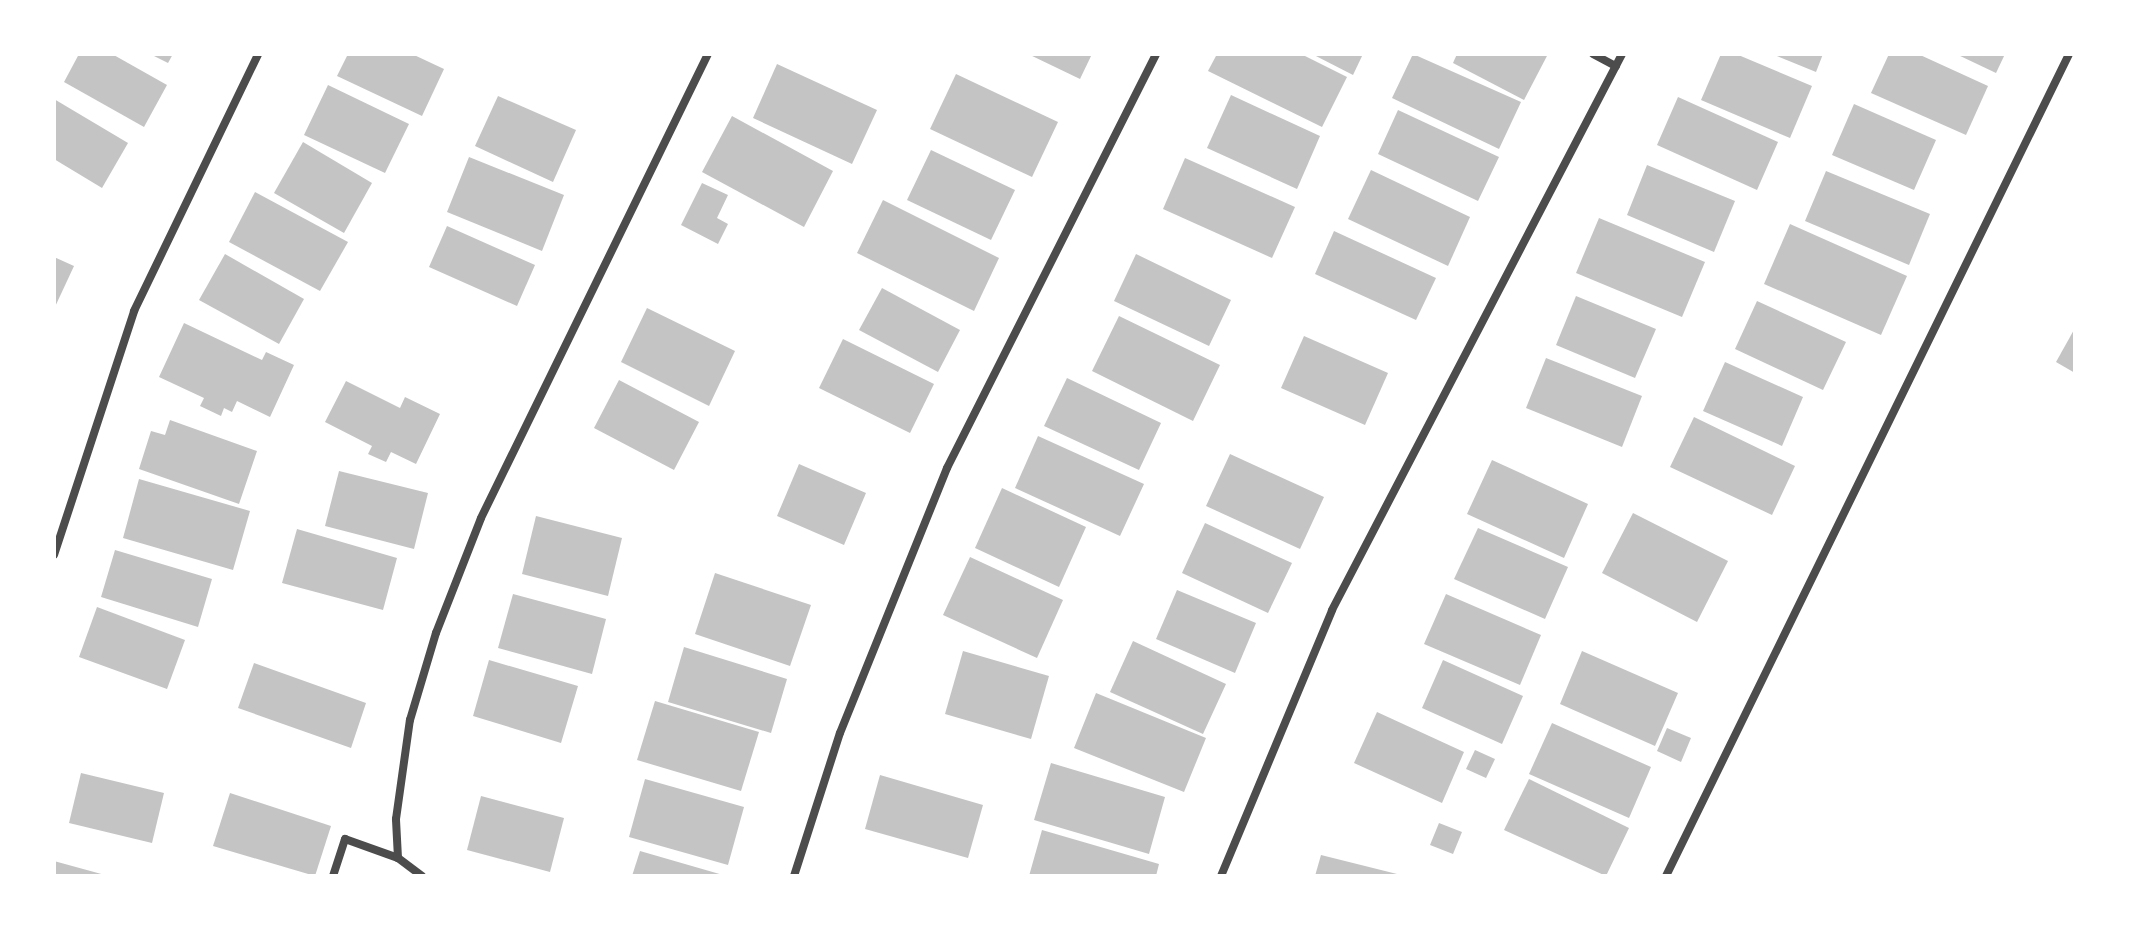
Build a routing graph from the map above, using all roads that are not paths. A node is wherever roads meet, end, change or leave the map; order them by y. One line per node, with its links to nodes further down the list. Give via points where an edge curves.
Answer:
1 (258, 54): 8 (street, via 134,311)
2 (708, 54): 9 (street, via 481,518 436,633 410,720 396,819)
3 (1156, 54): 12 (street, via 947,468 840,733)
4 (1593, 54): 7 (street)
5 (1622, 54): 7 (street)
6 (2069, 54): 14 (street)
7 (1616, 66): 13 (street, via 1332,610)
8 (54, 555)
9 (398, 858): 10 (street, via 345,839); 11 (street)
10 (333, 876)
11 (422, 876)
12 (794, 876)
13 (1221, 876)
14 (1666, 876)

